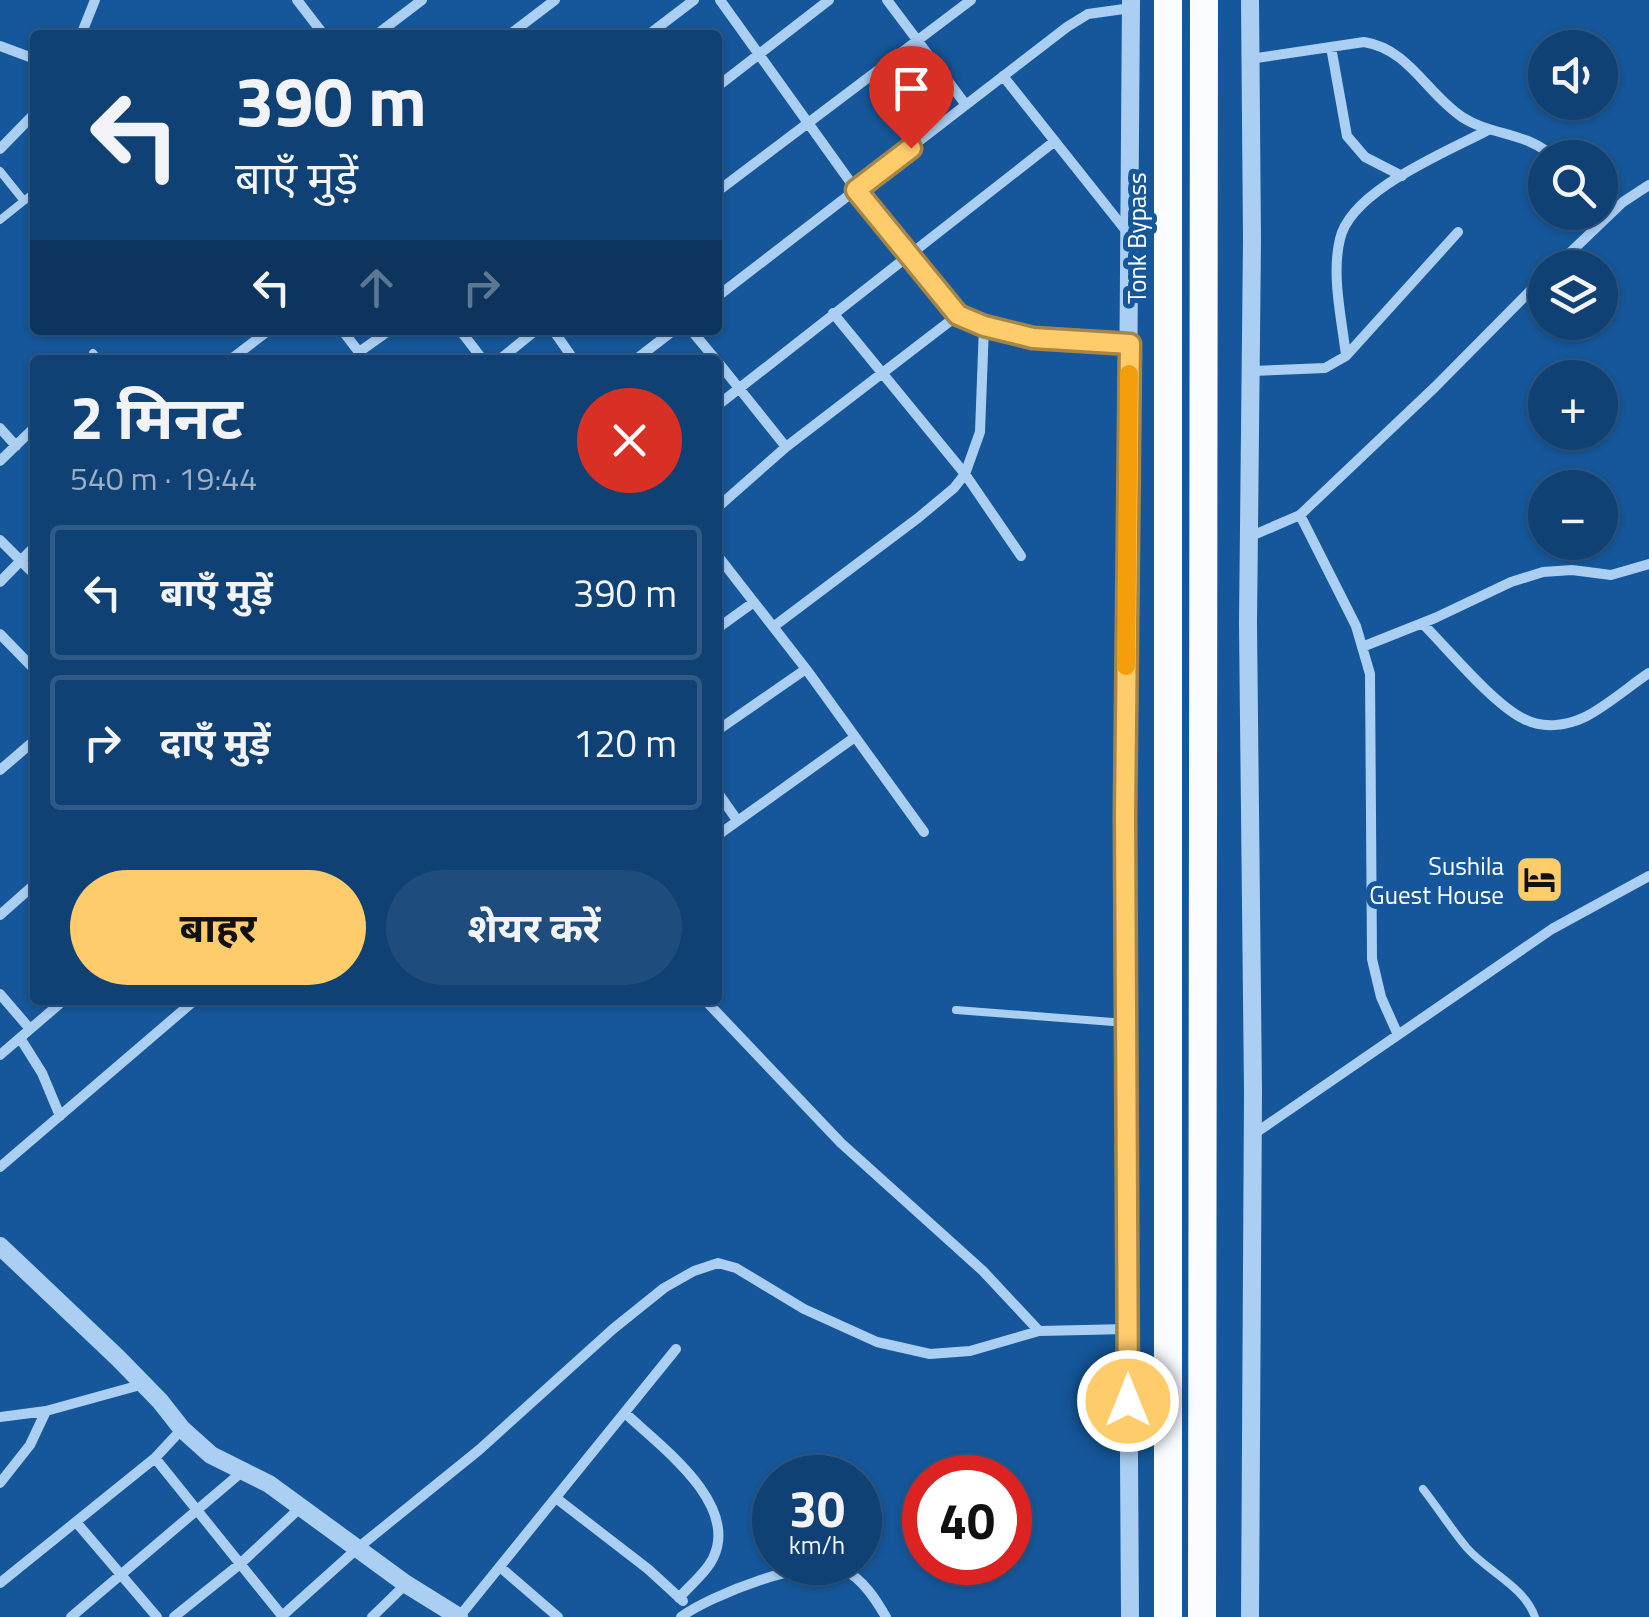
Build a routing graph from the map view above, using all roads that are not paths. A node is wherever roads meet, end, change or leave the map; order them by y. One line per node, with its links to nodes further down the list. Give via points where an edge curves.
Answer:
1 (94, 0): 14 (street)
2 (298, 0): 15 (street)
3 (422, 0): 16 (street)
4 (555, 0): 17 (street)
5 (694, 0): 18 (street)
6 (720, 0): 22 (street)
7 (829, 0): 22 (street)
8 (887, 0): 19 (street)
9 (971, 0): 19 (street)
10 (1168, 0): 163 (highway, Tonk Bypass)
11 (1204, 0): 164 (highway)
12 (1250, 0): 24 (street)
13 (1131, 4): 25 (street, via 1088,14); 45 (street)
14 (83, 30)
15 (320, 30)
16 (383, 30)
17 (516, 30)
18 (655, 30)
19 (918, 40): 27 (street); 29 (street)
20 (0, 46): 23 (street)
21 (1330, 47): 24 (street); 30 (street, via 1382,45 1403,58 1440,100); 35 (street, via 1347,136 1364,156)
22 (759, 54): 26 (street); 29 (street)
23 (30, 56)
24 (1250, 59): 74 (street)
25 (1003, 76): 27 (street); 32 (street)
26 (722, 83)
27 (966, 105): 38 (street)
28 (30, 119): 33 (street)
29 (808, 123): 37 (street); 38 (street)
30 (1488, 130): 31 (street); 35 (street)
31 (1528, 140)
32 (1055, 141): 45 (street); 47 (street)
33 (0, 150)
34 (0, 170): 40 (lane)
35 (1402, 176): 72 (street, via 1370,198 1340,235)
36 (1649, 185): 41 (street)
37 (722, 188)
38 (856, 190): 47 (street); 48 (street)
39 (30, 196): 40 (lane)
40 (24, 201): 42 (lane)
41 (1618, 208)
42 (0, 220)
43 (1593, 230): 46 (street)
44 (1458, 232): 72 (street)
45 (1130, 236): 61 (street)
46 (1573, 250)
47 (907, 254): 50 (street); 51 (street)
48 (722, 293)
49 (1528, 293): 85 (street)
50 (833, 313): 75 (street); 76 (street)
51 (958, 315): 52 (street); 75 (street)
52 (984, 326): 61 (street, via 1033,338); 83 (street, via 980,432)
53 (262, 335): 63 (street)
54 (346, 335): 64 (street)
55 (385, 335): 65 (street)
56 (464, 335): 66 (street)
57 (530, 335): 67 (street)
58 (556, 335): 62 (street)
59 (668, 335): 70 (street)
60 (695, 335): 71 (street)
61 (1130, 344): 120 (street)
62 (564, 346): 68 (street); 69 (street)
63 (236, 355)
64 (361, 355)
65 (363, 355)
66 (479, 355)
67 (506, 355)
68 (563, 355)
69 (570, 355)
70 (642, 355)
71 (711, 355)
72 (1346, 356): 74 (street, via 1325,368)
73 (722, 368): 76 (street)
74 (1250, 371): 86 (street)
75 (884, 372): 81 (street); 83 (street)
76 (739, 389): 77 (street); 81 (street)
77 (722, 402)
78 (0, 428): 80 (street)
79 (30, 432): 80 (street)
80 (16, 446): 82 (street)
81 (786, 447): 84 (street)
82 (0, 461)
83 (966, 474): 89 (street); 98 (street)
84 (722, 503)
85 (1300, 515): 86 (street); 100 (street)
86 (1249, 537): 126 (street)
87 (0, 540): 90 (street)
88 (30, 551): 90 (street)
89 (1020, 556)
90 (21, 560): 93 (street); 94 (street)
91 (722, 561): 95 (street)
92 (1649, 564): 96 (street, via 1611,574 1543,572)
93 (30, 570)
94 (0, 582)
95 (754, 602): 97 (street); 98 (street)
96 (1422, 624): 100 (street); 103 (street, via 1496,698 1541,725 1588,716)
97 (722, 625)
98 (774, 628): 102 (street)
99 (0, 634): 101 (street)
100 (1362, 647): 122 (street, via 1372,726 1372,959)
101 (30, 665)
102 (806, 669): 104 (street); 105 (street)
103 (1649, 673)
104 (722, 727)
105 (855, 737): 109 (street); 111 (street)
106 (30, 744): 107 (street)
107 (0, 770)
108 (722, 799): 109 (street)
109 (738, 820): 110 (street)
110 (722, 832)
111 (924, 832)
112 (1649, 876): 122 (street, via 1552,930)
113 (30, 888): 114 (street)
114 (0, 915)
115 (0, 994): 121 (street)
116 (58, 1005): 121 (street)
117 (189, 1005): 125 (street)
118 (709, 1005): 130 (street, via 841,1143)
119 (956, 1010): 120 (lane)
120 (1126, 1023): 129 (street)
121 (30, 1029): 123 (street)
122 (1398, 1035): 126 (street)
123 (20, 1038): 124 (street); 125 (street)
124 (0, 1055)
125 (60, 1116): 127 (street)
126 (1253, 1135): 165 (street)
127 (0, 1167)
128 (0, 1246): 132 (street)
129 (1128, 1329): 130 (street); 162 (street)
130 (1039, 1331): 145 (street, via 970,1351 930,1354 876,1342 736,1268 718,1264 694,1271 612,1330)
131 (676, 1349): 134 (street)
132 (144, 1384): 133 (street); 136 (street)
133 (46, 1411): 135 (street); 139 (street)
134 (625, 1412): 141 (street); 151 (street, via 702,1489 718,1519 713,1560)
135 (0, 1417)
136 (182, 1429): 137 (street); 138 (street)
137 (155, 1458): 143 (street); 144 (street)
138 (243, 1471): 142 (street); 143 (street)
139 (0, 1483)
140 (1423, 1489): 166 (lane, via 1467,1548)
141 (556, 1498): 147 (street); 151 (street)
142 (303, 1506): 145 (street); 146 (street)
143 (196, 1510): 146 (street); 148 (street)
144 (76, 1522): 148 (street); 149 (street)
145 (358, 1548): 150 (street); 156 (street)
146 (240, 1564): 155 (street); 156 (street)
147 (500, 1567): 158 (street); 159 (street)
148 (121, 1574): 153 (street); 154 (street)
149 (0, 1583)
150 (406, 1584): 157 (street); 158 (street)
151 (679, 1598): 152 (street)
152 (691, 1609): 160 (street); 161 (street, via 824,1565 862,1583)
153 (71, 1617)
154 (157, 1617)
155 (174, 1617)
156 (282, 1617)
157 (372, 1617)
158 (459, 1617)
159 (558, 1617)
160 (681, 1617)
161 (886, 1617)
162 (1130, 1617)
163 (1168, 1617)
164 (1202, 1617)
165 (1250, 1617)
166 (1535, 1617)

